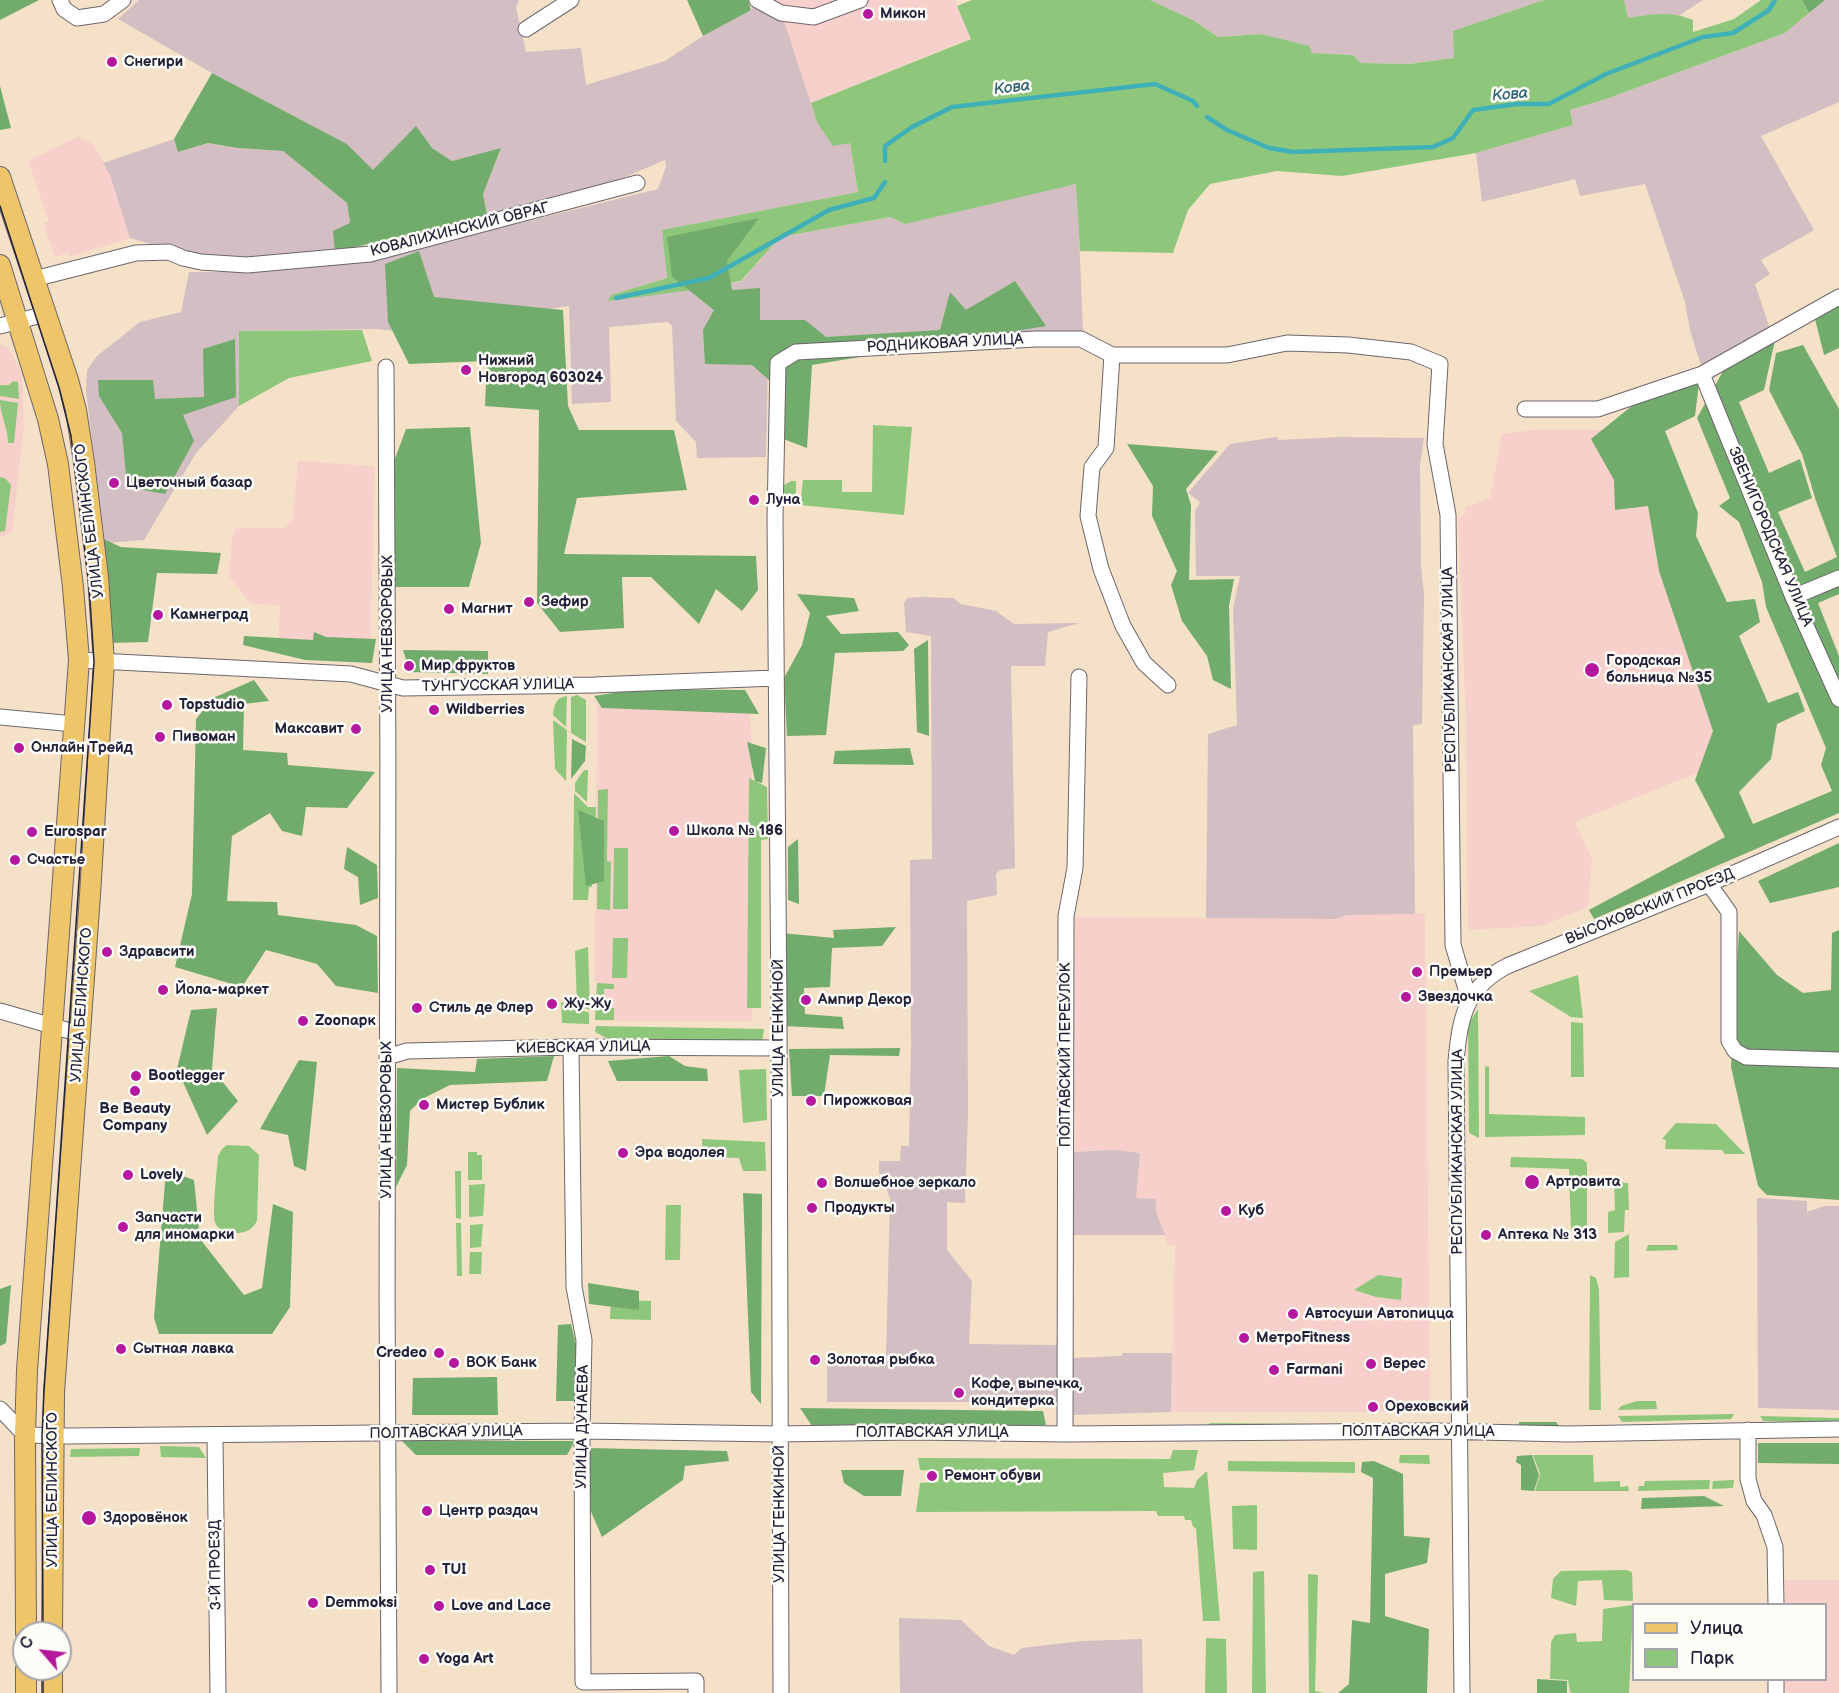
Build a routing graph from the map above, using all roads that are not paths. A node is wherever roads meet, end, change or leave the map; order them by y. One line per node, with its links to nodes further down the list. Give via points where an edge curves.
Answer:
1 (60, 0): 2 (street, via 64,9 77,18 104,14)
2 (123, 0)
3 (571, 0): 6 (street)
4 (757, 0): 5 (street, via 781,13 814,17)
5 (860, 0)
6 (526, 29)
7 (0, 177): 10 (main road, УЛИЦА БЕЛИНСКОГО)
8 (637, 183): 10 (street, КОВАЛИХИНСКИЙ ОВРАГ, via 370,254 248,266 201,262 169,252 136,254)
9 (0, 265): 13 (main road, УЛИЦА БЕЛИНСКОГО)
10 (34, 279): 12 (main road, УЛИЦА БЕЛИНСКОГО)
11 (1839, 297): 18 (street)
12 (45, 314): 13 (street); 23 (main road, УЛИЦА БЕЛИНСКОГО, via 76,410 98,577)
13 (8, 324): 22 (main road, УЛИЦА БЕЛИНСКОГО, via 38,388 58,464 74,587)
14 (1112, 355): 15 (street, РОДНИКОВАЯ УЛИЦА, via 1081,339 1036,339 796,352); 16 (street, РОДНИКОВАЯ УЛИЦА, via 1227,355 1287,343 1411,352); 27 (street, via 1106,448 1092,467 1088,516 1101,569 1123,626 1144,663)
15 (778, 363): 25 (street, УЛИЦА ГЕНКИНОЙ)
16 (1440, 364): 33 (street, РЕСПУБЛИКАНСКАЯ УЛИЦА, via 1435,444 1448,515 1453,945)
17 (386, 367): 26 (street, УЛИЦА НЕВЗОРОВЫХ)
18 (1702, 374): 19 (street, via 1598,409); 21 (street, ЗВЕНИГОРОДСКАЯ УЛИЦА)
19 (1525, 408)
20 (1839, 578): 21 (street)
21 (1793, 597): 28 (street, ЗВЕНИГОРОДСКАЯ УЛИЦА)
22 (78, 660): 23 (street, ТУНГУССКАЯ УЛИЦА); 30 (main road, УЛИЦА БЕЛИНСКОГО)
23 (104, 662): 26 (street, ТУНГУССКАЯ УЛИЦА, via 351,674); 36 (main road, УЛИЦА БЕЛИНСКОГО)
24 (1079, 677): 48 (street, ПОЛТАВСКИЙ ПЕРЕУЛОК, via 1075,868 1066,916)
25 (776, 678): 26 (street, ТУНГУССКАЯ УЛИЦА, via 403,688); 38 (street, УЛИЦА ГЕНКИНОЙ)
26 (388, 684): 39 (street, УЛИЦА НЕВЗОРОВЫХ)
27 (1168, 685)
28 (1839, 699)
29 (0, 717): 30 (street)
30 (74, 724): 35 (main road, УЛИЦА БЕЛИНСКОГО)
31 (1839, 827): 32 (street, ВЫСОКОВСКИЙ ПРОЕЗД)
32 (1709, 884): 33 (street, ВЫСОКОВСКИЙ ПРОЕЗД, via 1507,966 1492,974); 40 (street, via 1729,912 1729,1041 1735,1052 1746,1057)
33 (1469, 999): 45 (street, РЕСПУБЛИКАНСКАЯ УЛИЦА, via 1459,1028 1456,1061)
34 (0, 1011): 35 (street)
35 (53, 1026): 36 (street); 49 (main road, УЛИЦА БЕЛИНСКОГО)
36 (80, 1034): 50 (main road, УЛИЦА БЕЛИНСКОГО)
37 (572, 1047): 38 (street, КИЕВСКАЯ УЛИЦА); 39 (street, КИЕВСКАЯ УЛИЦА, via 407,1052); 44 (street, УЛИЦА ДУНАЕВА, via 574,1287 584,1340)
38 (779, 1048): 47 (street, УЛИЦА ГЕНКИНОЙ)
39 (387, 1057): 46 (street, УЛИЦА НЕВЗОРОВЫХ)
40 (1839, 1060)
41 (0, 1409): 49 (street)
42 (1839, 1429): 43 (street, ПОЛТАВСКАЯ УЛИЦА)
43 (1748, 1430): 45 (street, ПОЛТАВСКАЯ УЛИЦА); 52 (street, via 1748,1479 1775,1547)
44 (582, 1431): 46 (street, ПОЛТАВСКАЯ УЛИЦА); 47 (street, ПОЛТАВСКАЯ УЛИЦА); 57 (street, УЛИЦА ДУНАЕВА, via 583,1682 696,1681)
45 (1460, 1432): 48 (street, ПОЛТАВСКАЯ УЛИЦА); 59 (street, РЕСПУБЛИКАНСКАЯ УЛИЦА)
46 (387, 1434): 51 (street, ПОЛТАВСКАЯ УЛИЦА); 56 (street, УЛИЦА НЕВЗОРОВЫХ)
47 (779, 1434): 48 (street, ПОЛТАВСКАЯ УЛИЦА); 58 (street, УЛИЦА ГЕНКИНОЙ)
48 (1065, 1434)
49 (25, 1435): 50 (street, ПОЛТАВСКАЯ УЛИЦА); 53 (main road, УЛИЦА БЕЛИНСКОГО)
50 (52, 1436): 51 (street, ПОЛТАВСКАЯ УЛИЦА); 54 (main road, УЛИЦА БЕЛИНСКОГО)
51 (215, 1436): 55 (street, 3-Й ПРОЕЗД)
52 (1776, 1603)
53 (26, 1621)
54 (52, 1621)
55 (218, 1693)
56 (389, 1693)
57 (696, 1693)
58 (782, 1693)
59 (1462, 1693)

